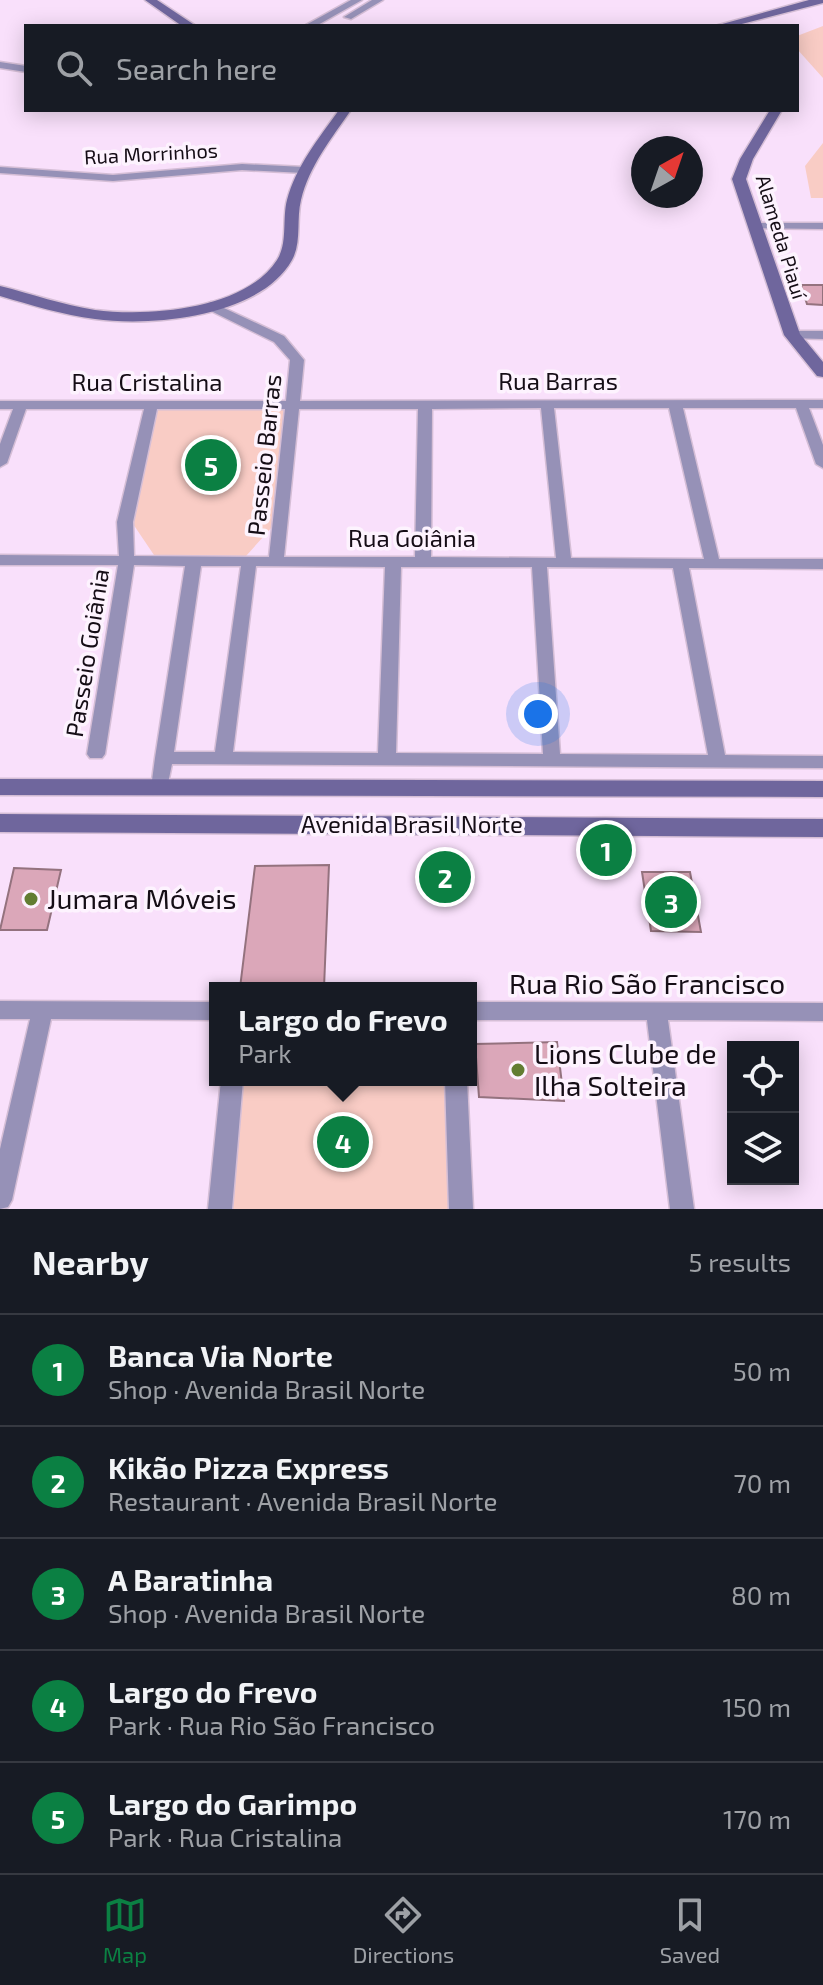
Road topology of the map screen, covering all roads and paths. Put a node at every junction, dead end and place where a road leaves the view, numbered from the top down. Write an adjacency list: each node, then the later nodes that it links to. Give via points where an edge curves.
1 (139, 0): 6 (street)
2 (150, 0): 7 (street)
3 (358, 0): 8 (street)
4 (379, 0): 9 (street)
5 (822, 0): 10 (street)
6 (171, 24)
7 (187, 24)
8 (313, 24)
9 (336, 24)
10 (729, 24)
11 (0, 65): 12 (street)
12 (24, 69)
13 (344, 112): 16 (street)
14 (775, 112): 17 (street, Alameda Piauí, via 744,158 739,179)
15 (0, 170): 16 (street, Rua Morrinhos, via 113,178 242,167)
16 (304, 170): 20 (street, via 293,201 284,262 258,287)
17 (757, 226): 18 (street); 21 (street, Alameda Piauí)
18 (823, 226)
19 (0, 291): 20 (street, via 113,316)
20 (211, 306): 24 (street, Passeio Barras, via 279,339 297,360)
21 (792, 335): 22 (street); 23 (street, Alameda Piauí)
22 (823, 335)
23 (823, 372)
24 (293, 404): 25 (street, Rua Barras); 32 (street, Rua Cristalina); 39 (street, Passeio Barras)
25 (425, 404): 26 (street, Rua Barras); 41 (street)
26 (547, 404): 27 (street, Rua Barras); 43 (street)
27 (675, 404): 28 (street, Rua Barras); 45 (street)
28 (801, 404): 29 (street, Rua Barras); 34 (street)
29 (823, 404)
30 (0, 405): 31 (street, Rua Cristalina)
31 (21, 405): 32 (street, Rua Cristalina); 33 (street)
32 (151, 406): 36 (street, Passeio Goiânia, via 125,522)
33 (0, 463)
34 (823, 464)
35 (0, 560): 36 (street, Rua Goiânia)
36 (127, 560): 37 (street, Rua Goiânia); 47 (street, Passeio Goiânia)
37 (194, 560): 38 (street, Rua Goiânia); 48 (street)
38 (249, 562): 39 (street, Rua Goiânia); 49 (street)
39 (276, 563): 40 (street, Rua Goiânia)
40 (393, 563): 41 (street, Rua Goiânia); 50 (street)
41 (423, 563): 42 (street, Rua Goiânia)
42 (539, 563): 43 (street, Rua Goiânia); 51 (street)
43 (564, 563): 44 (street, Rua Goiânia)
44 (680, 564): 45 (street, Rua Goiânia); 53 (street)
45 (713, 564): 46 (street, Rua Goiânia)
46 (823, 564)
47 (96, 754)
48 (164, 758): 49 (street); 55 (street)
49 (223, 759): 50 (street)
50 (387, 760): 51 (street)
51 (552, 762): 53 (street)
52 (823, 762): 53 (street)
53 (718, 763)
54 (0, 787): 55 (street, Avenida Brasil Norte)
55 (160, 788): 56 (street, Avenida Brasil Norte)
56 (823, 789)
57 (0, 823): 58 (street, Avenida Brasil Norte)
58 (823, 828)
59 (0, 1010): 60 (street)
60 (42, 1010): 61 (street); 67 (street)
61 (209, 1011)
62 (477, 1011): 63 (street, Rua Rio São Francisco)
63 (656, 1012): 64 (street, Rua Rio São Francisco); 70 (street)
64 (823, 1012)
65 (231, 1086): 68 (street)
66 (456, 1086): 69 (street)
67 (0, 1200)
68 (220, 1209)
69 (461, 1209)
70 (682, 1209)

